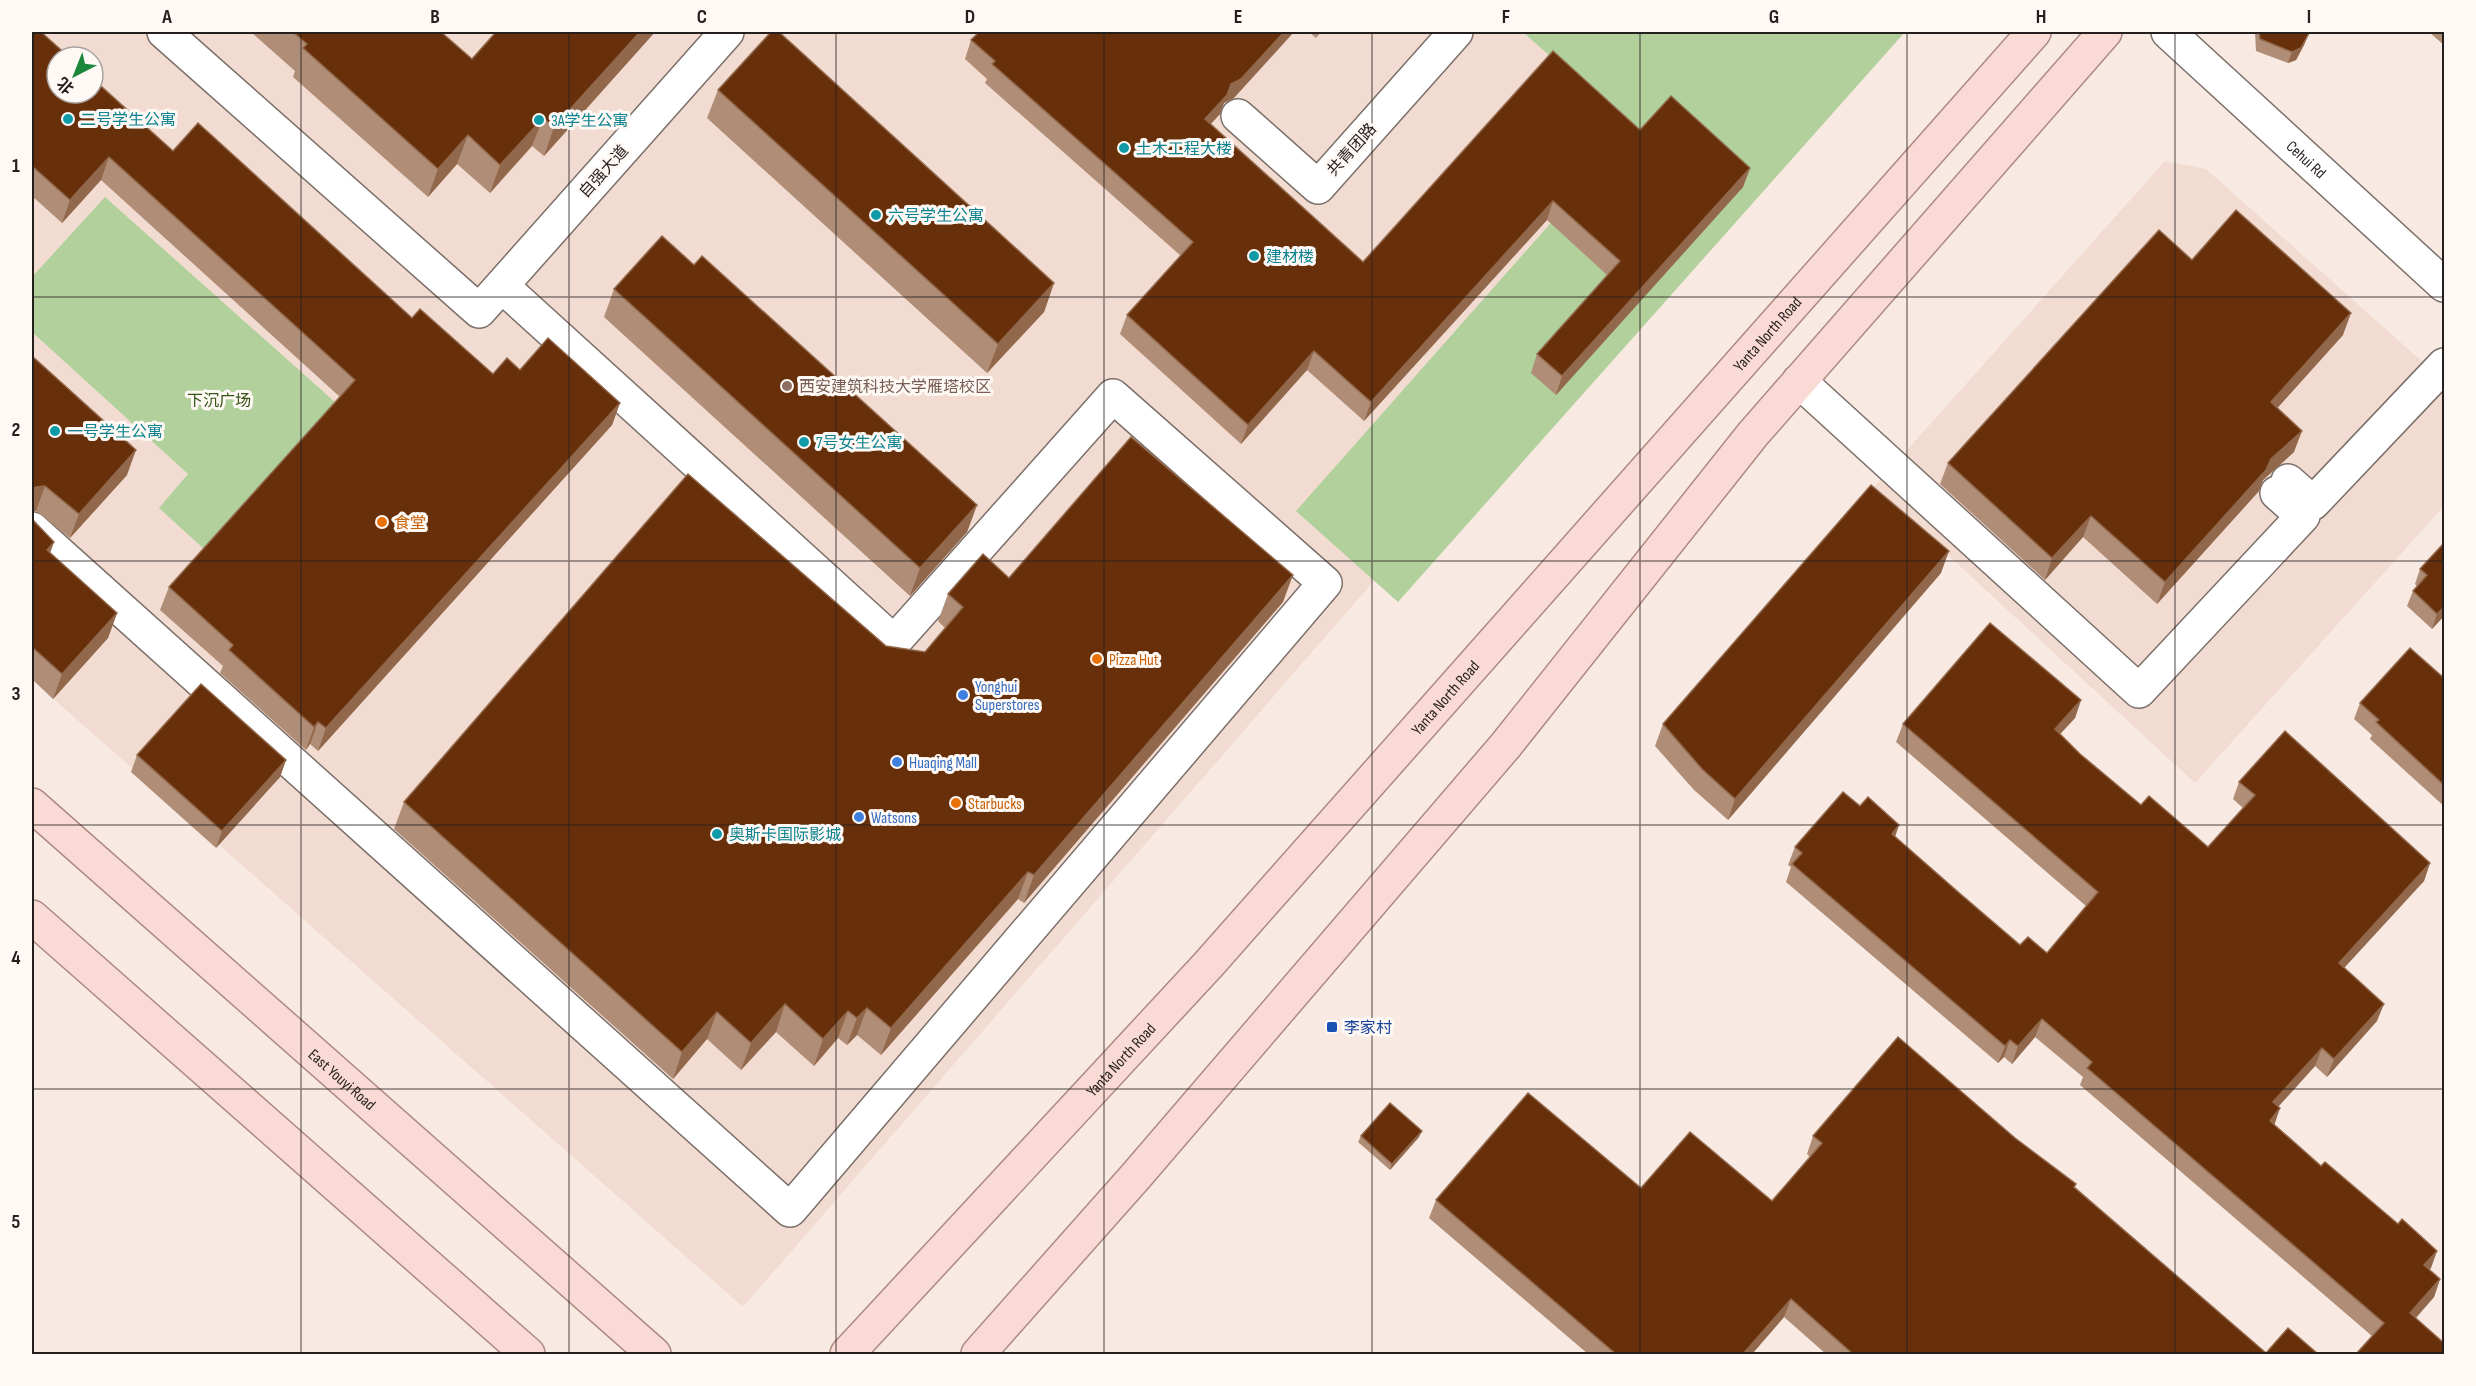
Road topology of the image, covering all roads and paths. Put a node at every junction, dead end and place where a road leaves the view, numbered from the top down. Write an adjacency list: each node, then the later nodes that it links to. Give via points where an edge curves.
1 (164, 32): 9 (street, 自强大道, via 479,311)
2 (728, 32): 9 (street, 自强大道)
3 (1456, 32): 7 (street, 共青团路, via 1318,187)
4 (2034, 32): 17 (main road, Yanta North Road, via 1208,965)
5 (2104, 32): 11 (main road)
6 (2168, 32): 8 (street, Cehui Rd)
7 (1238, 116)
8 (2445, 285)
9 (502, 286): 12 (street, via 894,642 1113,396 1325,583 790,1210)
10 (2445, 365): 11 (street, via 2313,503 2283,487 2303,516 2139,691)
11 (1799, 381): 18 (main road, via 1506,745)
12 (32, 529)
13 (32, 805): 16 (main road, East Youyi Road)
14 (32, 917): 15 (main road)
15 (528, 1354)
16 (654, 1354)
17 (847, 1354)
18 (978, 1354)

